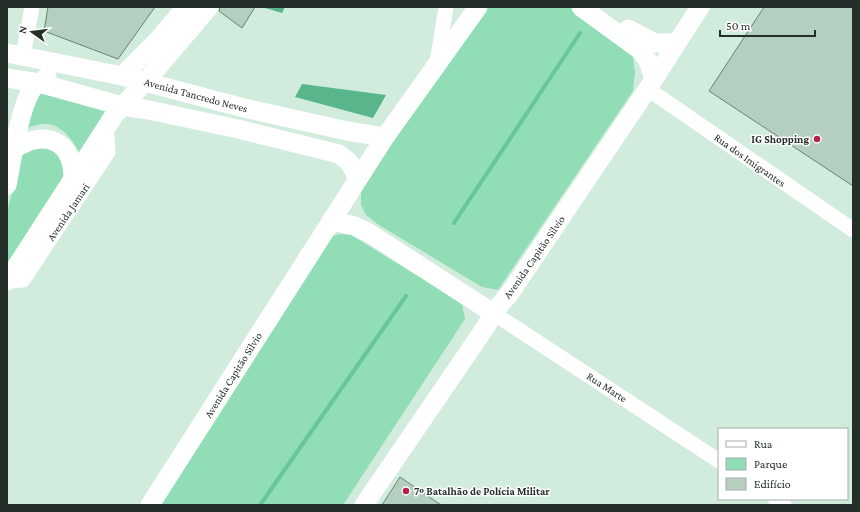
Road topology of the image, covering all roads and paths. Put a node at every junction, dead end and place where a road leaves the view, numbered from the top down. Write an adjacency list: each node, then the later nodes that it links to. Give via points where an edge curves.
1 (32, 7): 10 (street)
2 (186, 7): 13 (main road)
3 (210, 7): 15 (main road, Avenida Jamari)
4 (446, 7): 11 (street)
5 (478, 7): 11 (main road, Avenida Capitão Silvio)
6 (581, 7): 17 (main road, via 640,50 648,61)
7 (595, 7): 9 (main road, via 645,39 655,43)
8 (700, 7): 9 (main road, Avenida Capitão Silvio)
9 (677, 43): 17 (main road, Avenida Capitão Silvio)
10 (15, 55): 12 (main road, Avenida Tancredo Neves)
11 (437, 64): 22 (main road, Avenida Capitão Silvio)
12 (62, 65): 13 (main road, Avenida Tancredo Neves); 16 (main road)
13 (122, 76): 15 (main road, Avenida Tancredo Neves)
14 (7, 78): 16 (main road, Avenida Tancredo Neves)
15 (145, 82): 18 (main road, Avenida Jamari); 19 (main road, Avenida Tancredo Neves)
16 (39, 83): 18 (main road, Avenida Tancredo Neves); 23 (main road, via 29,95)
17 (651, 84): 28 (street, Rua dos Imigrantes, via 658,96); 30 (main road, Avenida Capitão Silvio)
18 (122, 106): 20 (main road, Avenida Jamari); 21 (main road, Avenida Tancredo Neves)
19 (244, 108): 21 (main road); 22 (main road, Avenida Tancredo Neves)
20 (106, 126): 25 (main road, Avenida Jamari); 29 (street, Avenida Jamari, via 108,152 23,280)
21 (238, 129): 24 (main road, Avenida Tancredo Neves, via 339,154 349,162)
22 (385, 137): 24 (main road, Avenida Capitão Silvio)
23 (14, 149): 25 (main road, via 25,142 37,139 49,139 57,143 65,148 73,165); 26 (main road)
24 (358, 178): 27 (main road, Avenida Capitão Silvio)
25 (73, 179): 29 (main road, Avenida Jamari)
26 (7, 185)
27 (331, 221): 30 (main road, via 343,222 369,233); 32 (main road, Avenida Capitão Silvio)
28 (853, 230)
29 (7, 281)
30 (494, 313): 31 (street, Rua Marte); 33 (main road, Avenida Capitão Silvio)
31 (718, 460)
32 (150, 505)
33 (364, 505)

